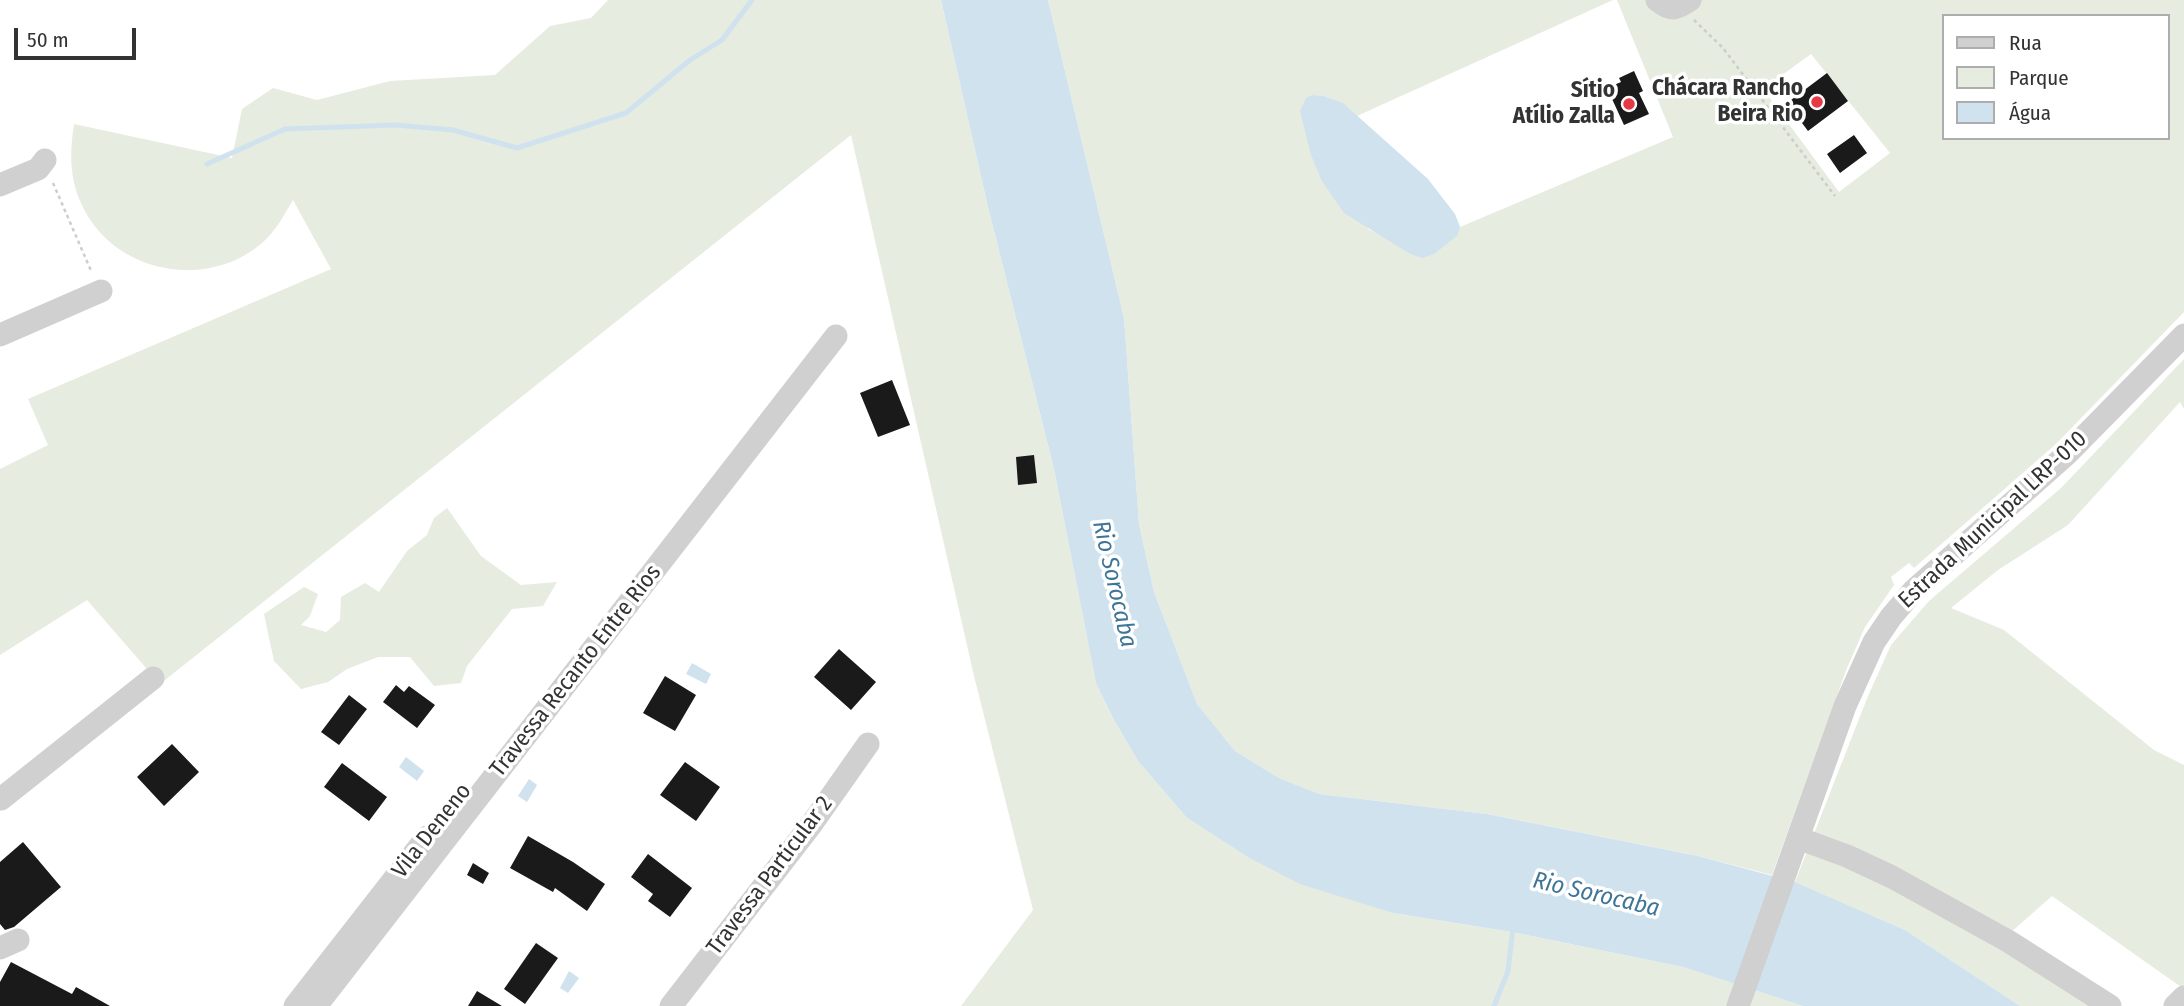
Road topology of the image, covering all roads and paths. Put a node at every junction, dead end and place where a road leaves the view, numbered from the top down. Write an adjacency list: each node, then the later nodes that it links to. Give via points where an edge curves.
1 (1674, 3): 4 (path, via 1723,48)
2 (42, 164): 3 (street); 5 (path)
3 (0, 186)
4 (1835, 196)
5 (101, 291): 6 (street)
6 (0, 335)
7 (2184, 335): 13 (street, Estrada Municipal LRP-010, via 2067,454 1914,590 1891,617 1874,642 1845,706)
8 (836, 336): 16 (street, Travessa Recanto Entre Rios)
9 (569, 656): 15 (street, Vila Deneno)
10 (153, 678): 12 (street)
11 (868, 744): 17 (street, Travessa Particular 2)
12 (3, 801)
13 (1794, 847): 18 (street, Estrada Municipal LRP-010); 19 (street, via 1847,856 1892,877 2008,941)
14 (2184, 997): 20 (street)
15 (295, 1006)
16 (316, 1006)
17 (671, 1006)
18 (1738, 1006)
19 (2110, 1006)
20 (2175, 1006)

